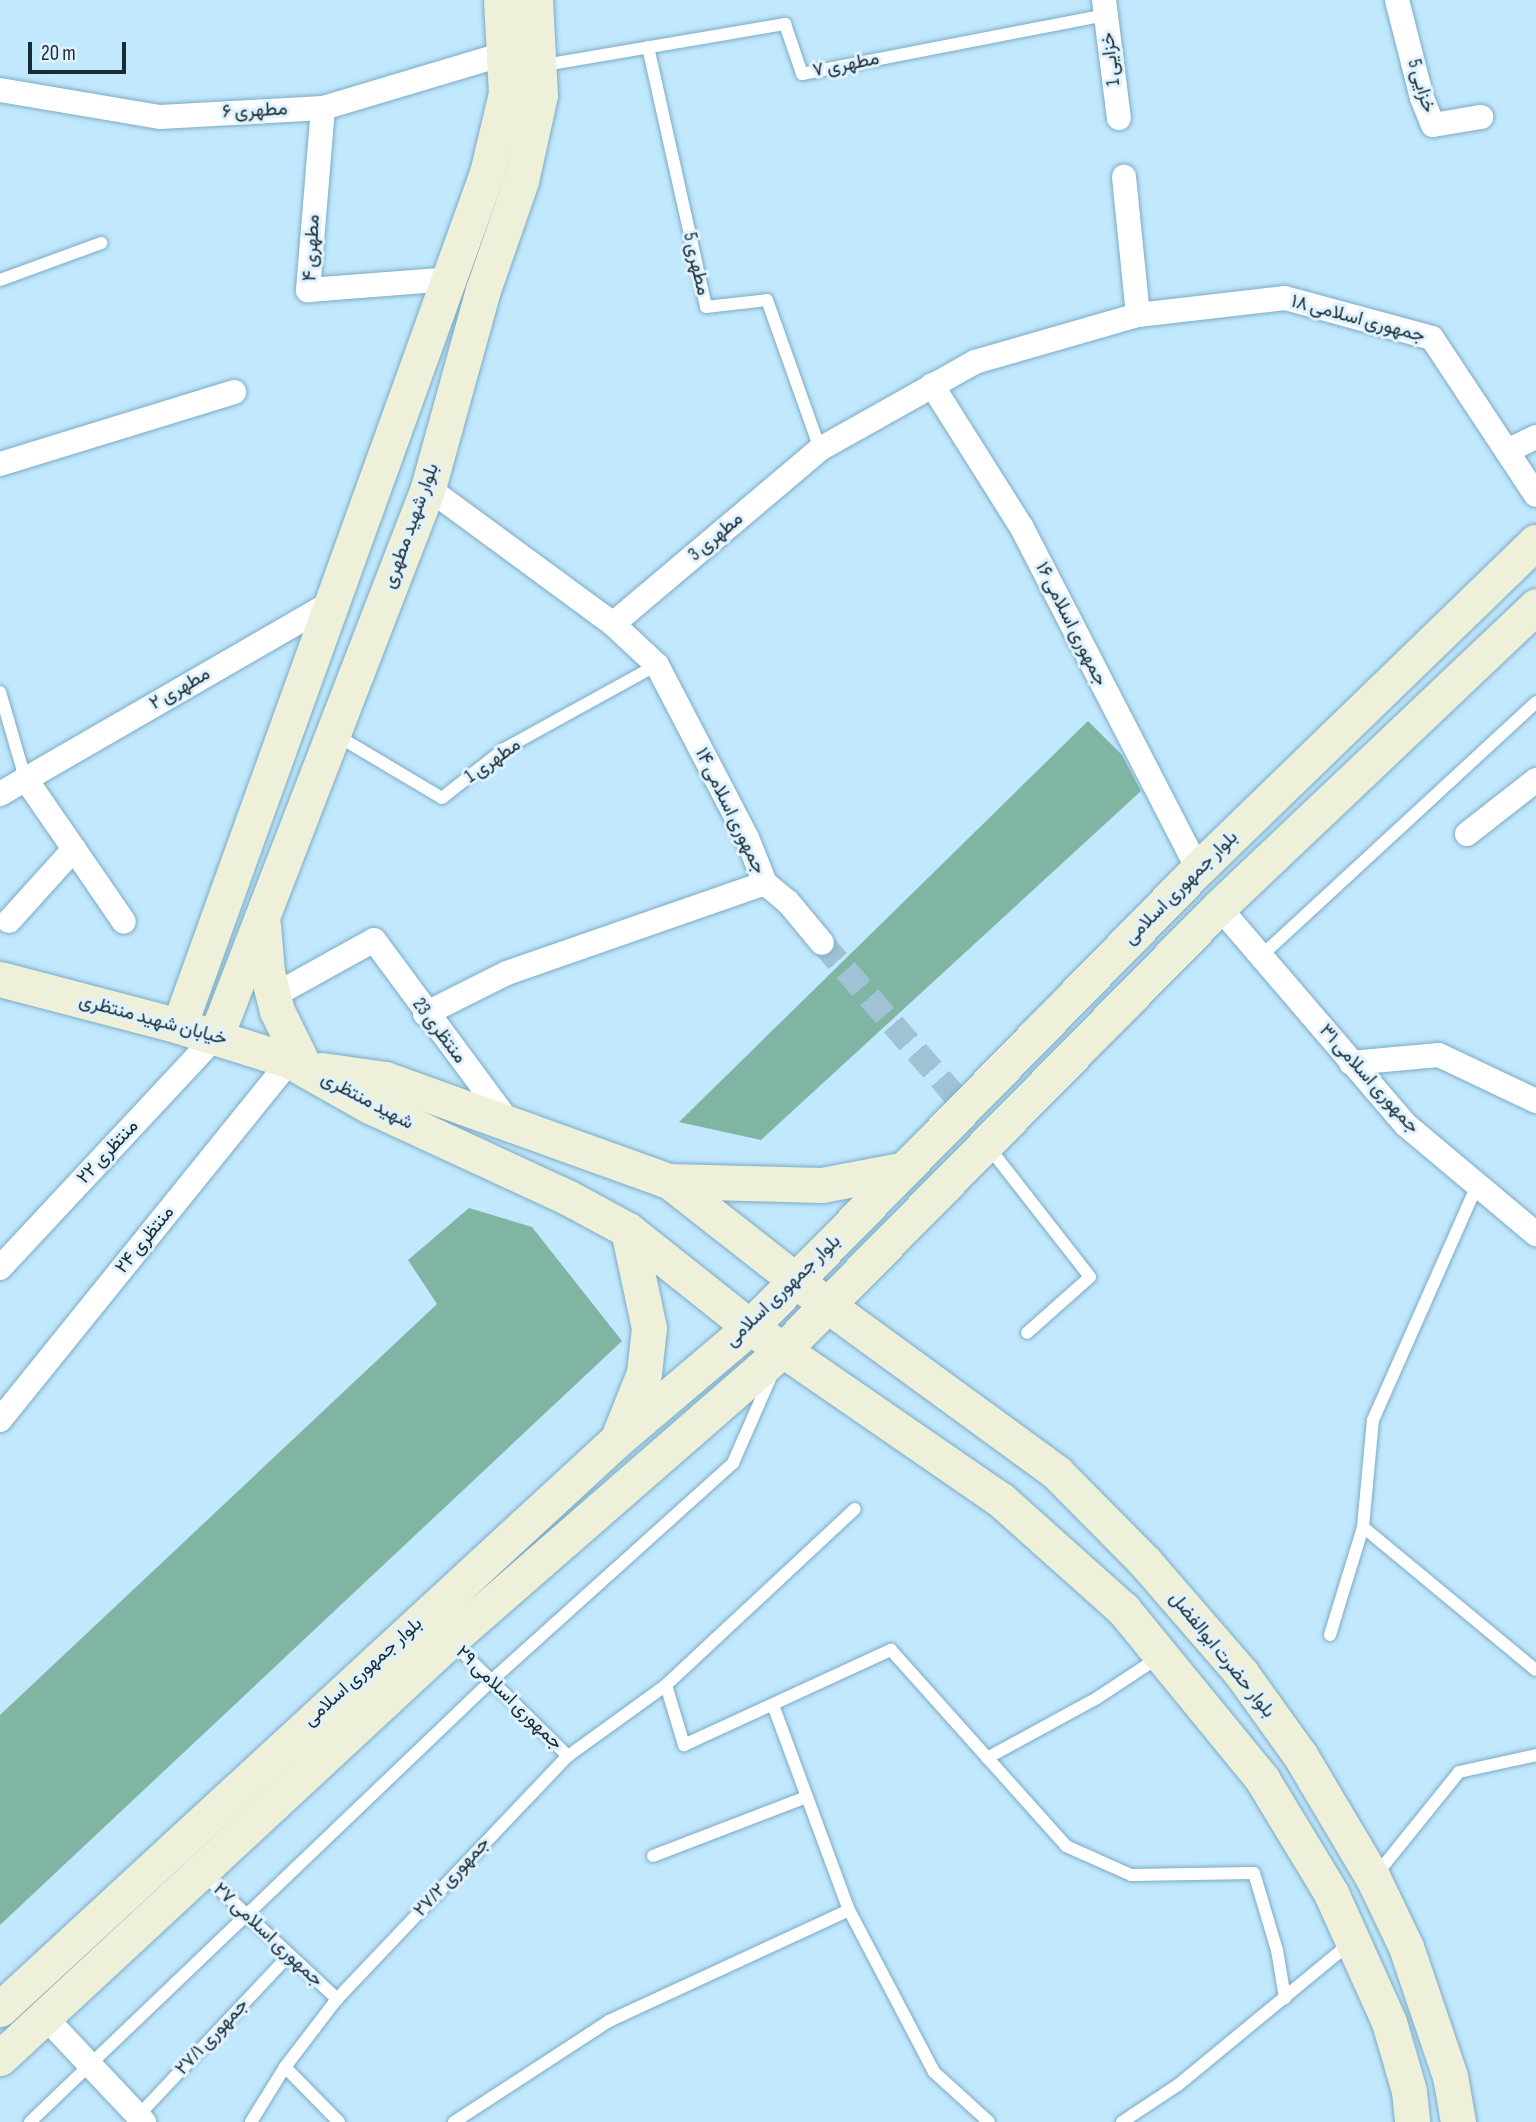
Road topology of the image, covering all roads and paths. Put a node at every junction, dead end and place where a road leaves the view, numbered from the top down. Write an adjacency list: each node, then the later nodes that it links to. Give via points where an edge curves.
1 (501, 0): 6 (main road)
2 (536, 0): 7 (main road, بلوار شهید مطهری)
3 (1397, 0): 10 (street, خزایی 5, via 1433,125)
4 (1105, 7): 5 (lane, مطهری ۷, via 802,74 785,23); 11 (street, خزایی 1)
5 (648, 47): 7 (lane, مطهری ۷); 20 (lane, مطهری 5, via 706,307 767,300)
6 (504, 54): 9 (street, مطهری ۶); 14 (main road, via 506,93 491,160)
7 (539, 66): 23 (main road, بلوار شهید مطهری, via 540,94 521,181 483,290)
8 (0, 90): 9 (street, مطهری ۶, via 160,117)
9 (323, 108): 14 (street, مطهری ۴, via 308,290)
10 (1482, 117)
11 (1119, 118)
12 (1124, 177): 16 (street)
13 (102, 243): 15 (lane)
14 (451, 279): 26 (main road)
15 (0, 280)
16 (1138, 315): 17 (street, جمهوری اسلامی ۱۸, via 975,362); 21 (street, جمهوری اسلامی ۱۸, via 1285,298 1432,338)
17 (932, 385): 20 (street, جمهوری اسلامی ۱۸); 38 (street, جمهوری اسلامی ۱۶, via 1022,528)
18 (234, 392): 22 (street)
19 (1536, 438): 21 (street)
20 (820, 449): 28 (street, مطهری 3)
21 (1507, 451): 24 (street, جمهوری اسلامی ۱۸)
22 (0, 464)
23 (428, 488): 28 (street); 32 (main road, بلوار شهید مطهری)
24 (1536, 495)
25 (1536, 542): 38 (main road, بلوار جمهوری اسلامی)
26 (334, 601): 33 (street, مطهری ۲); 49 (main road)
27 (1536, 606): 40 (main road, بلوار جمهوری اسلامی)
28 (613, 624): 29 (street)
29 (657, 666): 32 (lane, مطهری 1, via 504,749 442,798); 39 (street, جمهوری اسلامی ۱۴, via 747,838)
30 (0, 692): 33 (lane)
31 (1536, 702): 45 (lane)
32 (332, 733): 41 (main road, بلوار شهید مطهری)
33 (25, 778): 35 (street, مطهری ۲); 37 (street)
34 (1536, 780): 36 (street)
35 (0, 794)
36 (1467, 834)
37 (74, 849): 42 (street); 43 (street)
38 (1198, 869): 56 (main road, بلوار جمهوری اسلامی)
39 (765, 883): 44 (street, جمهوری اسلامی ۱۴, via 788,902); 48 (street, via 507,972)
40 (1219, 907): 45 (street, جمهوری اسلامی ۳۱); 55 (main road, بلوار جمهوری اسلامی)
41 (262, 914): 47 (main road); 50 (main road, بلوار شهید مطهری)
42 (9, 921)
43 (124, 922)
44 (822, 943)
45 (1261, 957): 51 (street, جمهوری اسلامی ۳۱)
46 (0, 979): 49 (main road, خیابان شهید منتظری)
47 (273, 996): 48 (street, منتظری 23, via 374,940); 52 (main road)
48 (425, 1014): 54 (street, منتظری 23)
49 (179, 1026): 50 (main road, خیابان شهید منتظری)
50 (216, 1036): 52 (main road, خیابان شهید منتظری); 61 (street, منتظری ۲۲)
51 (1351, 1063): 53 (street, via 1439,1055); 58 (street, جمهوری اسلامی ۳۱, via 1406,1125)
52 (297, 1065): 54 (main road, شهید منتظری, via 384,1079); 60 (main road, شهید منتظری, via 370,1106); 67 (street, منتظری ۲۴)
53 (1536, 1101)
54 (507, 1120): 57 (main road, شهید منتظری)
55 (987, 1145): 63 (main road, بلوار جمهوری اسلامی); 65 (lane, via 1090,1277)
56 (900, 1170): 57 (main road, via 822,1185); 62 (main road, بلوار جمهوری اسلامی)
57 (669, 1181): 62 (main road, شهید منتظری)
58 (1478, 1183): 59 (street, جمهوری اسلامی ۳۱); 70 (lane, via 1373,1420)
59 (1534, 1225)
60 (628, 1230): 64 (main road, شهید منتظری); 68 (main road, via 649,1328 644,1373)
61 (0, 1268)
62 (797, 1282): 63 (main road, شهید منتظری); 64 (main road, بلوار جمهوری اسلامی)
63 (827, 1305): 66 (main road, بلوار جمهوری اسلامی); 84 (main road, بلوار حضرت ابوالفضل, via 1057,1473 1145,1562 1241,1673 1286,1736)
64 (750, 1326): 66 (main road, شهید منتظری); 68 (main road, بلوار جمهوری اسلامی)
65 (1027, 1333)
66 (783, 1350): 72 (main road, بلوار جمهوری اسلامی); 73 (main road, via 1001,1500 1123,1609); 75 (lane, via 733,1462)
67 (0, 1420)
68 (618, 1438): 91 (main road, بلوار جمهوری اسلامی)
69 (855, 1509): 76 (lane, جمهوری ۲۷/۲)
70 (1363, 1527): 71 (lane); 74 (lane)
71 (1330, 1635)
72 (450, 1640): 75 (lane, جمهوری اسلامی ۲۹); 83 (main road, بلوار جمهوری اسلامی)
73 (1162, 1655): 80 (lane, via 1097,1698); 87 (main road, via 1262,1779 1331,1894)
74 (1536, 1670)
75 (491, 1681): 79 (lane, جمهوری اسلامی ۲۹); 86 (lane)
76 (666, 1685): 77 (lane, via 684,1745); 79 (lane, جمهوری ۲۷/۲)
77 (773, 1705): 80 (lane, via 891,1650); 81 (lane)
78 (1536, 1755): 84 (lane, via 1459,1772)
79 (568, 1756): 90 (lane, جمهوری ۲۷/۲)
80 (987, 1758): 89 (lane, via 1066,1846 1130,1875 1254,1873 1277,1950)
81 (807, 1797): 82 (lane); 85 (lane)
82 (653, 1856)
83 (199, 1870): 86 (lane, جمهوری اسلامی ۲۷); 92 (main road, بلوار جمهوری اسلامی)
84 (1373, 1878): 104 (main road, بلوار حضرت ابوالفضل, via 1406,1947 1450,2076)
85 (849, 1910): 100 (lane, via 609,2021); 101 (lane, via 934,2072)
86 (248, 1917): 88 (lane, جمهوری اسلامی ۲۷); 94 (lane)
87 (1353, 1941): 89 (lane); 103 (main road, via 1389,2022 1409,2091)
88 (287, 1957): 90 (lane, جمهوری اسلامی ۲۷); 96 (lane, جمهوری ۲۷/۱)
89 (1285, 1998): 102 (lane, via 1178,2085)
90 (337, 1999): 95 (lane, جمهوری ۲۷/۲)
91 (0, 2009)
92 (44, 2016): 93 (main road, بلوار جمهوری اسلامی); 94 (street)
93 (0, 2058)
94 (90, 2066): 96 (street); 97 (lane)
95 (285, 2067): 98 (lane, جمهوری ۲۷/۲); 99 (lane)
96 (138, 2120)
97 (30, 2122)
98 (251, 2122)
99 (339, 2122)
100 (454, 2122)
101 (989, 2122)
102 (1122, 2122)
103 (1412, 2122)
104 (1458, 2122)

